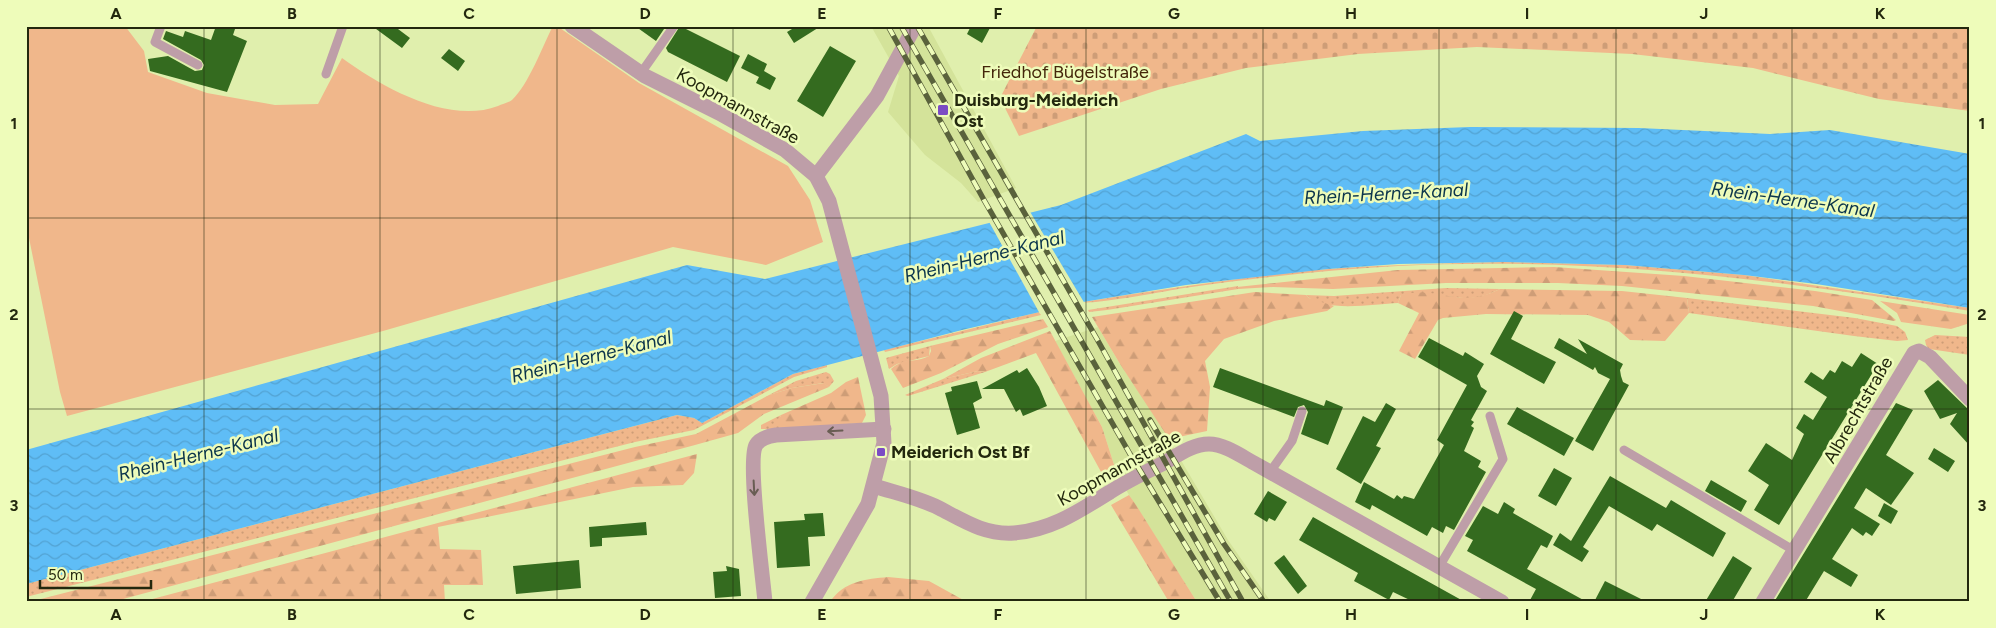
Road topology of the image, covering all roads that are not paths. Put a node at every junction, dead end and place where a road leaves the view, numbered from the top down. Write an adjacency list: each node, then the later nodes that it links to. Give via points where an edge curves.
1 (162, 26): 6 (lane, via 155,42)
2 (343, 26): 8 (lane)
3 (572, 26): 7 (street, Koopmannstraße)
4 (674, 26): 7 (lane)
5 (915, 26): 9 (street, via 877,96)
6 (198, 65)
7 (641, 73): 9 (street, Koopmannstraße, via 785,150)
8 (326, 74)
9 (816, 176): 13 (street, Koopmannstraße, via 829,201 840,241 881,396)
10 (1970, 399): 17 (street, Albrechtstraße, via 1930,357 1919,351 1914,353)
11 (1302, 411): 15 (lane, via 1292,441)
12 (1490, 416): 18 (lane, via 1502,459)
13 (884, 429): 16 (street, Koopmannstraße); 20 (street, one-way to 20, via 776,435 768,436 756,445 753,460)
14 (1624, 450): 17 (lane)
15 (1270, 472): 16 (street, Koopmannstraße, via 1223,447 1210,444 1192,447 1060,522 1012,533 987,531 939,508); 18 (street, Koopmannstraße)
16 (874, 486): 21 (street, Koopmannstraße, via 868,504)
17 (1795, 551): 22 (street, Albrechtstraße)
18 (1439, 567): 19 (street, Koopmannstraße)
19 (1499, 601)
20 (765, 602)
21 (812, 602)
22 (1763, 602)

